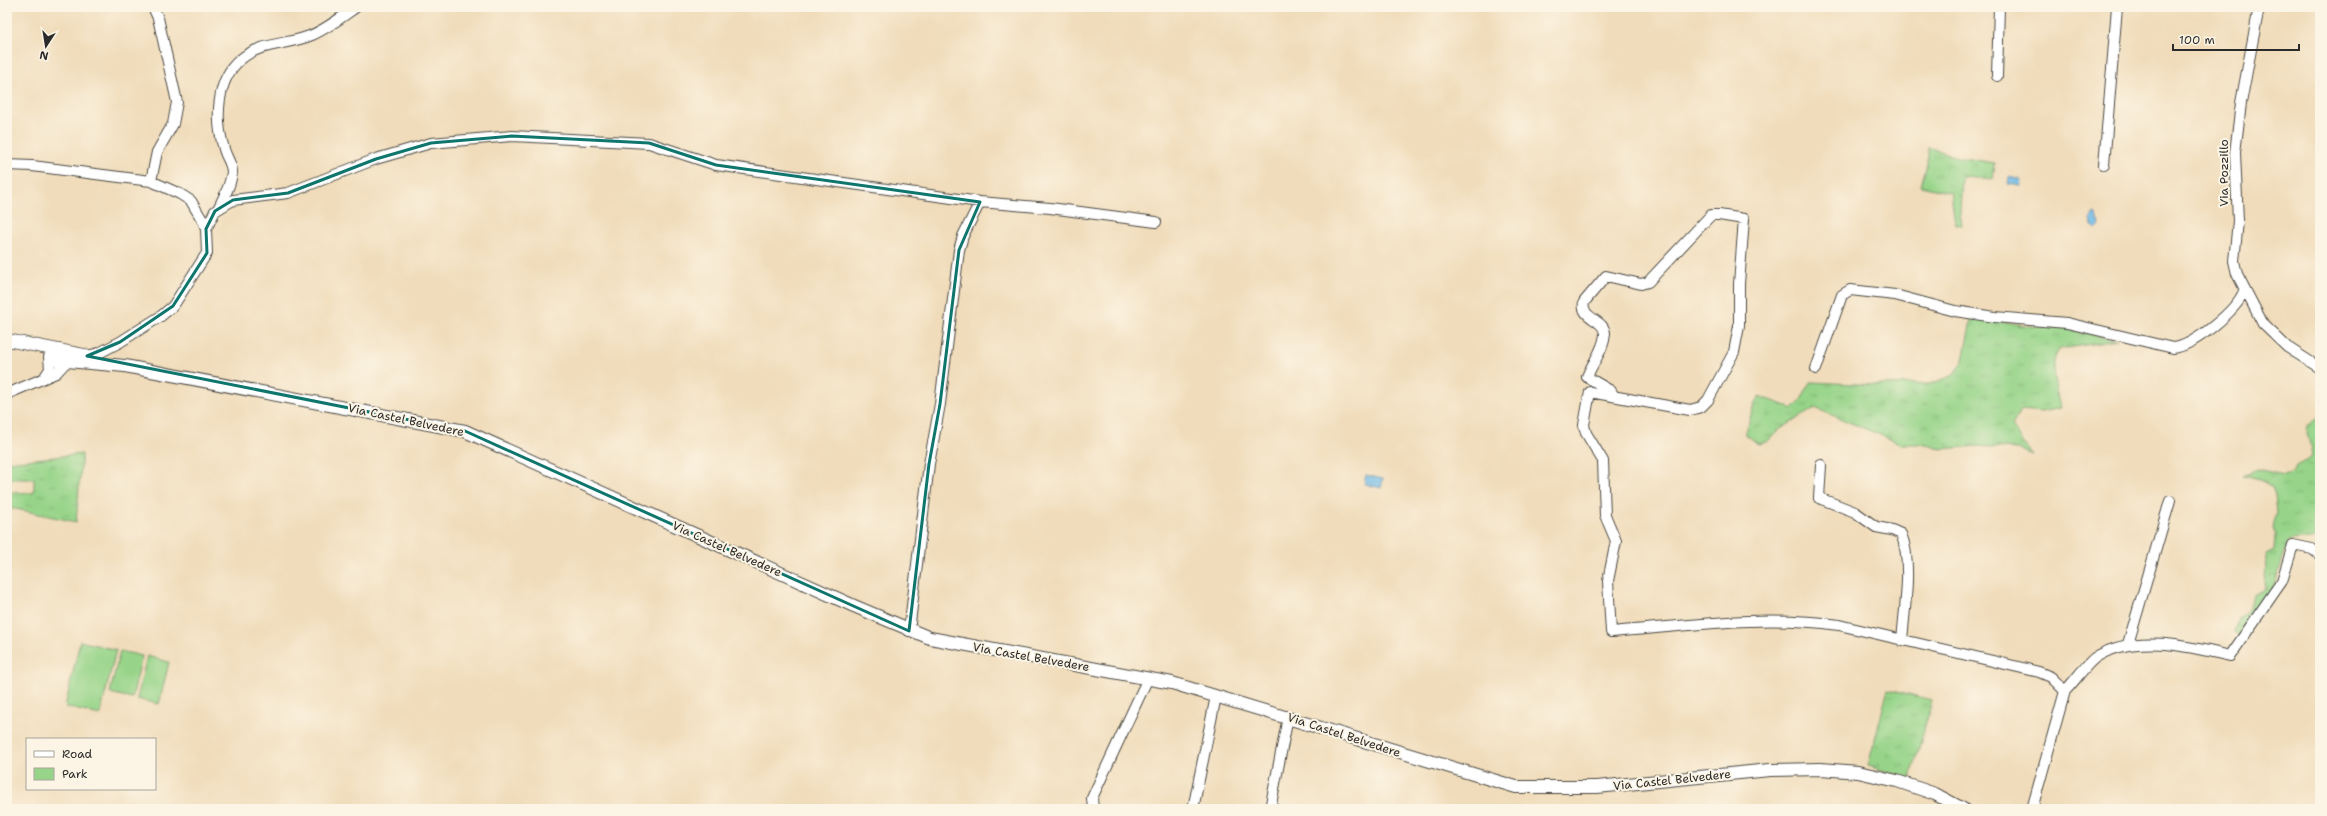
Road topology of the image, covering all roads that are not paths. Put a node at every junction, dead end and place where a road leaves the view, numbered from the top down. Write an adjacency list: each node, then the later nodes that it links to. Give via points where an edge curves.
1 (153, 7): 9 (street, via 158,18 177,102 173,124 157,152)
2 (356, 7): 11 (street, via 312,35 252,51 227,73 219,121 232,172 226,194)
3 (1999, 7): 6 (street)
4 (2117, 7): 8 (street)
5 (2259, 7): 14 (street, Via Pozzillo, via 2241,103 2235,153 2238,221 2234,261)
6 (1997, 76)
7 (7, 165): 9 (street, via 71,170)
8 (2104, 165)
9 (152, 181): 13 (street, via 191,201)
10 (980, 202): 11 (street, via 716,165 649,143 512,136 430,143 376,158 288,193 233,200); 12 (street); 28 (street, via 959,250)
11 (218, 209): 13 (street)
12 (1156, 222)
13 (206, 229): 18 (street, via 207,253 173,306 162,316 114,346)
14 (2244, 291): 20 (street, Via Pozzillo, via 2267,328 2287,347); 21 (street, via 2234,306 2209,329 2186,344 2174,348 2067,323 1995,318 1888,294 1850,290 1842,295)
15 (7, 340): 17 (street)
16 (7, 346): 17 (street)
17 (59, 356): 18 (street); 19 (street); 22 (street); 22 (street, via 56,373)
18 (87, 356): 19 (street)
19 (125, 366): 28 (street, Via Castel Belvedere, via 465,431)
20 (2320, 368)
21 (1816, 369)
22 (44, 378): 23 (street)
23 (7, 394)
24 (1614, 396): 24 (street, via 1690,410 1696,410 1708,400 1731,360 1737,341 1744,219 1711,215 1648,282 1640,284 1606,276 1584,302 1582,307 1585,312 1600,324 1605,335 1587,377 1611,391); 29 (street, via 1590,392 1584,425 1603,461 1605,515 1616,541 1608,581 1611,632 1754,620 1795,620 1839,625)
25 (1822, 465): 29 (street, via 1819,498 1855,512 1869,524 1901,534 1905,544 1906,566)
26 (2170, 501): 30 (street)
27 (2320, 555): 30 (street, via 2312,549 2293,545 2282,581 2230,656 2206,650 2144,643)
28 (909, 631): 31 (street, Via Castel Belvedere, via 956,644 1024,654)
29 (1902, 641): 32 (street, via 2039,672 2051,677)
30 (2128, 644): 32 (street, via 2095,657)
31 (1148, 678): 33 (street, Via Castel Belvedere); 35 (street, via 1092,798)
32 (2065, 691): 39 (street)
33 (1216, 696): 34 (street, Via Castel Belvedere); 36 (street)
34 (1288, 717): 37 (street); 38 (street, Via Castel Belvedere, via 1516,787 1603,787 1770,770 1821,768 1892,779 1930,792)
35 (1093, 809)
36 (1193, 809)
37 (1270, 809)
38 (1963, 809)
39 (2032, 809)

